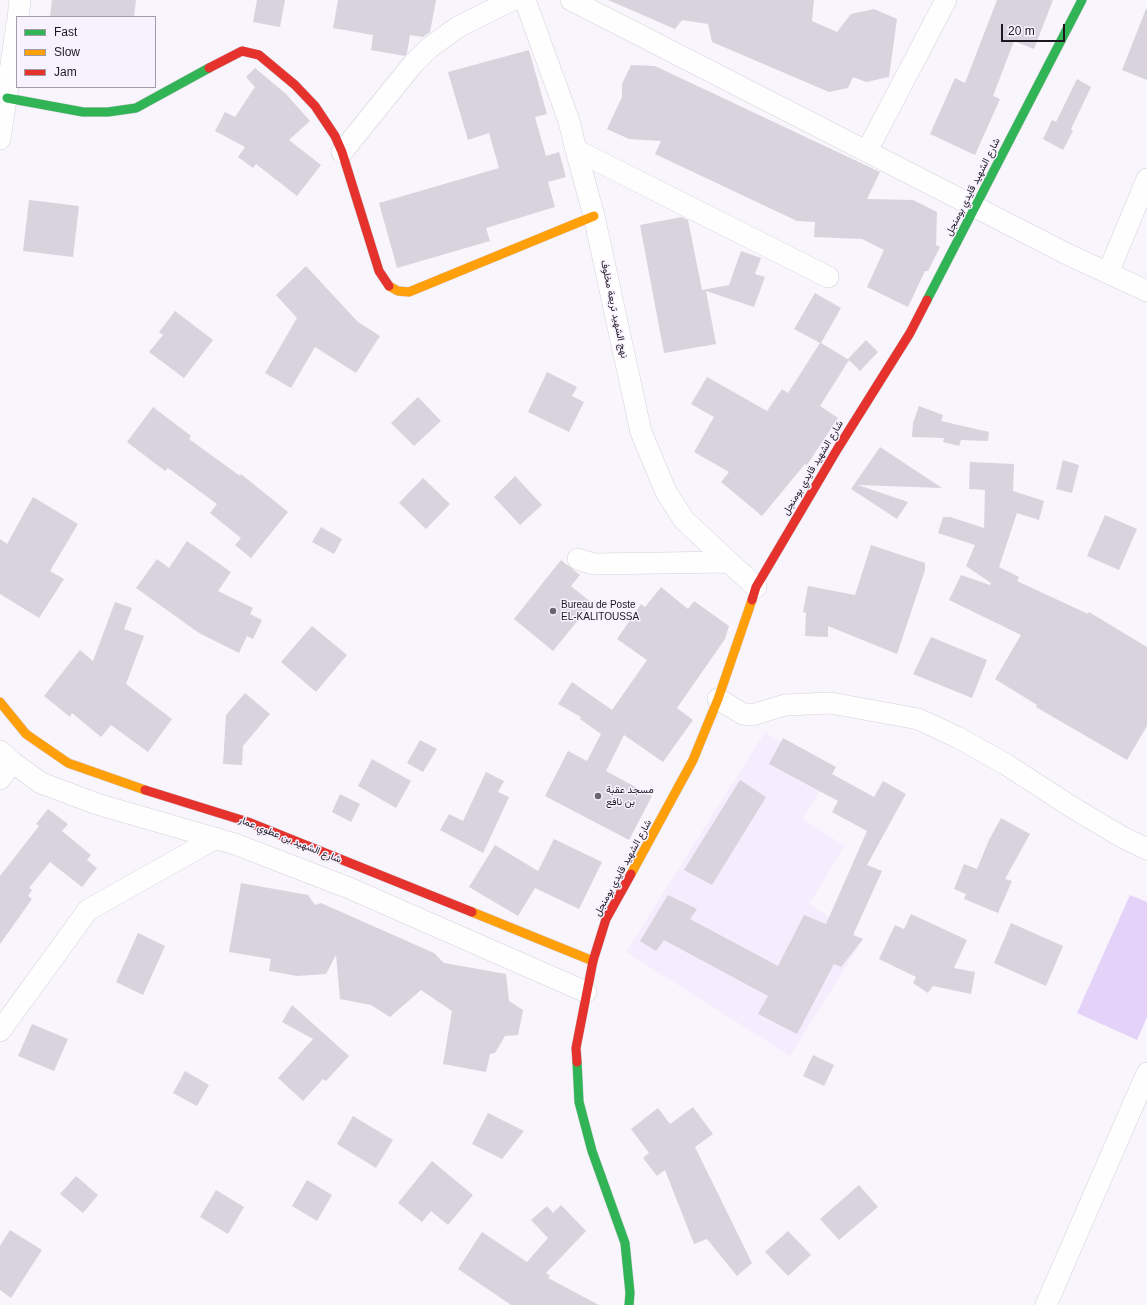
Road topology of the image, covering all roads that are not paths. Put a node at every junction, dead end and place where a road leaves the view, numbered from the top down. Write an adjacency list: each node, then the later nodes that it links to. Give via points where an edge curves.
1 (20, 0): 7 (street)
2 (512, 0): 13 (street, via 458,27 429,48 413,64)
3 (525, 0): 11 (street, نهج الشهيد تريعة مخلوف, via 569,122)
4 (571, 0): 12 (street)
5 (946, 0): 12 (street)
6 (1082, 0): 15 (street, شارع الشهيد قايدي بومنجل)
7 (18, 16)
8 (16, 31): 9 (street)
9 (7, 98): 10 (street); 13 (street, via 83,112 136,108 232,55 242,51 251,52 259,55 295,85 315,106 335,136)
10 (0, 139)
11 (576, 150): 16 (street, نهج الشهيد تريعة مخلوف); 18 (street)
12 (867, 151): 15 (street)
13 (342, 152): 16 (street, via 379,271 385,282 399,292 409,292)
14 (1147, 179): 17 (street)
15 (976, 207): 17 (street); 22 (street, شارع الشهيد قايدي بومنجل, via 910,333)
16 (594, 216): 21 (street, نهج الشهيد تريعة مخلوف, via 641,432 666,492 684,520)
17 (1108, 273): 19 (street)
18 (828, 277)
19 (1147, 291)
20 (578, 559): 21 (street, via 594,564)
21 (728, 562): 22 (street, نهج الشهيد تريعة مخلوف)
22 (756, 587): 23 (street, شارع الشهيد قايدي بومنجل)
23 (718, 699): 27 (street, via 742,714 752,715 785,705 831,703 918,719 1007,765 1122,837); 28 (street, شارع الشهيد قايدي بومنجل, via 694,760 606,919)
24 (0, 702): 28 (street, شارع الشهيد بن عطوي عمار, via 26,734 68,763 152,793 248,822)
25 (4, 764): 26 (street, via 41,783 97,804)
26 (216, 838): 29 (street, via 349,888); 30 (street, via 88,910)
27 (1147, 848)
28 (593, 961): 29 (street, شارع الشهيد قايدي بومنجل)
29 (586, 992): 32 (street, شارع الشهيد قايدي بومنجل, via 576,1048 579,1102 592,1151 625,1243)
30 (0, 1031)
31 (1147, 1073): 33 (street)
32 (629, 1305)
33 (1046, 1305)

